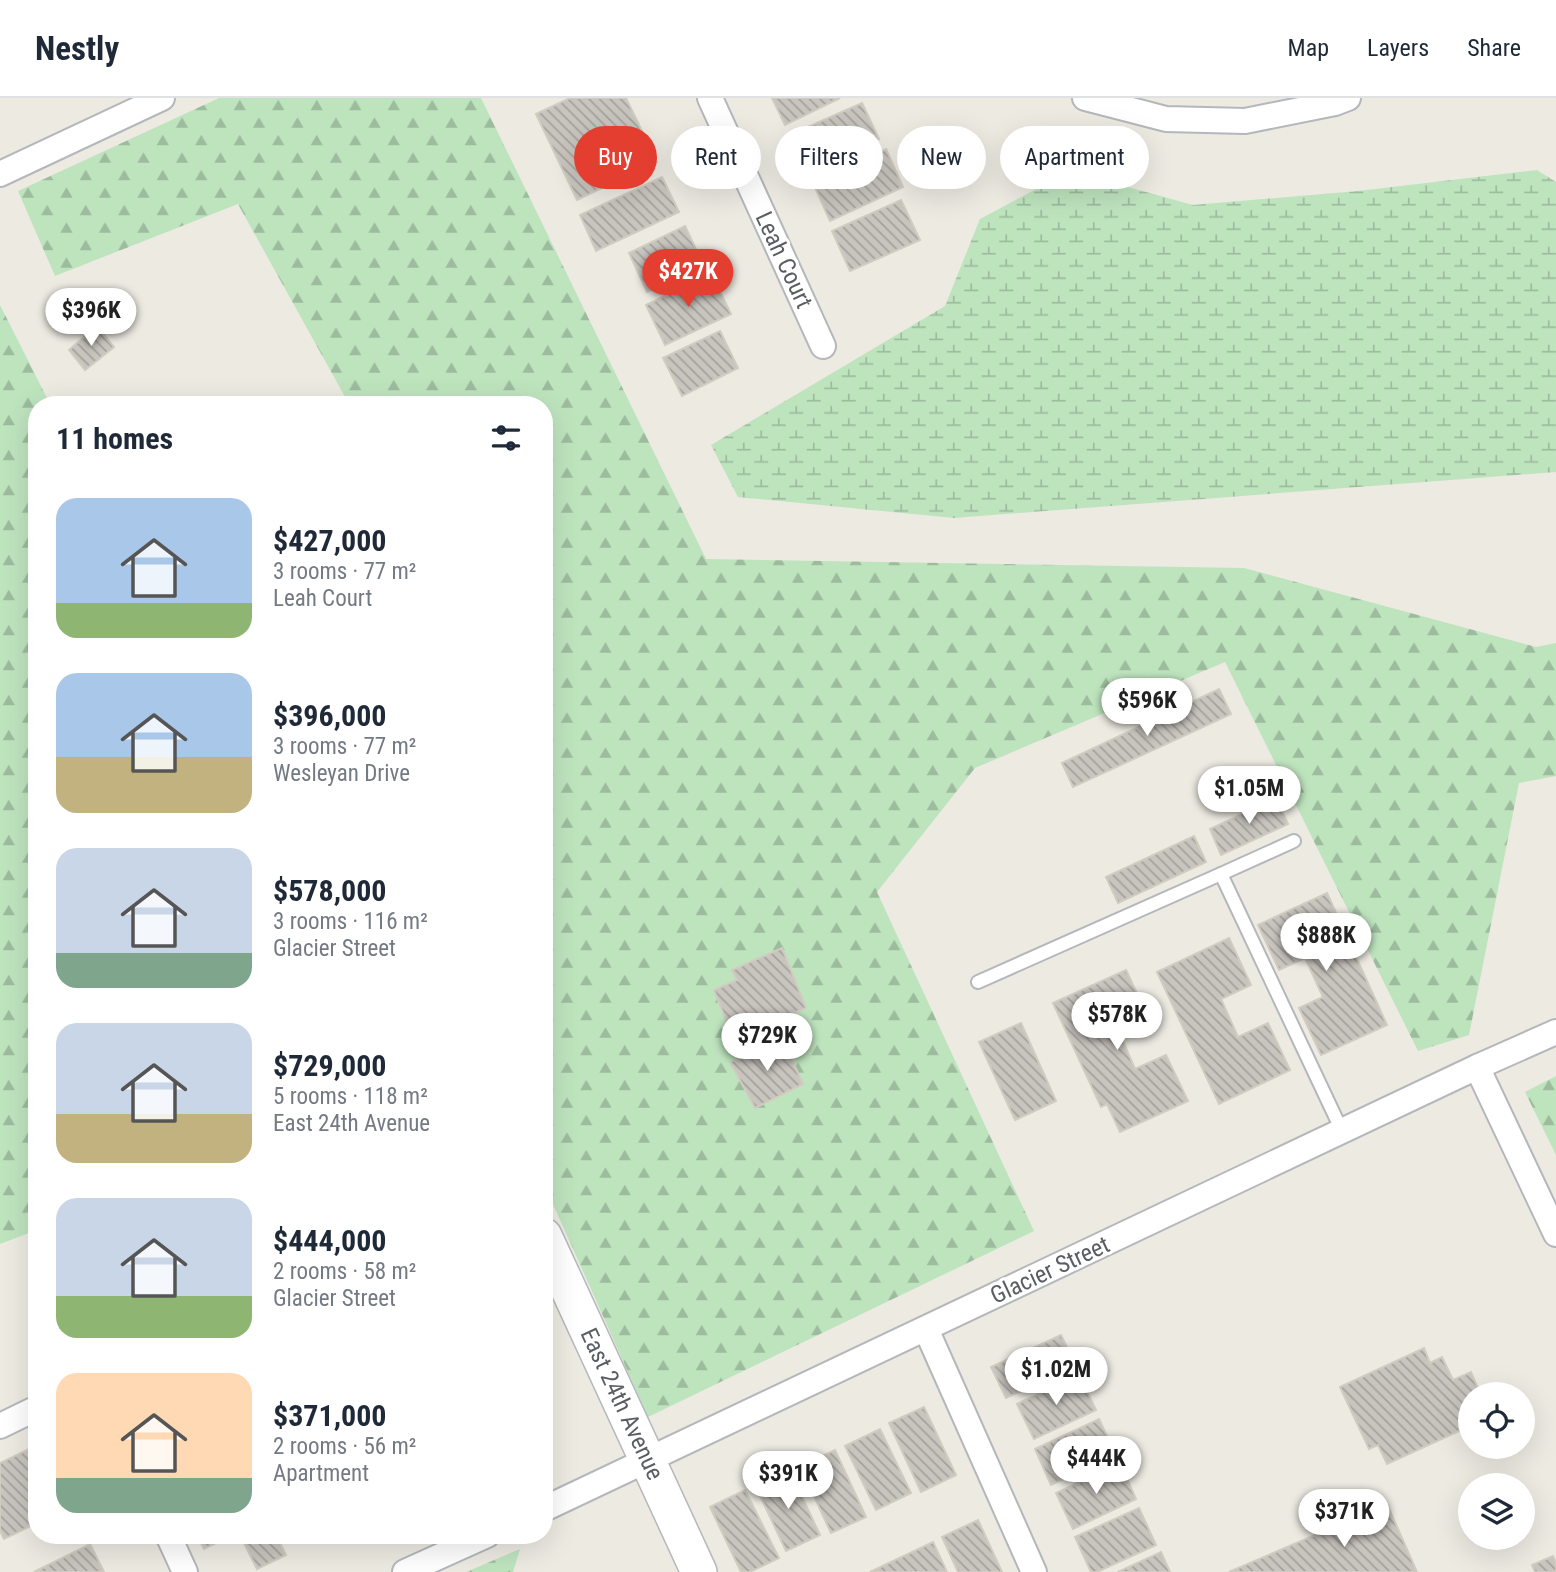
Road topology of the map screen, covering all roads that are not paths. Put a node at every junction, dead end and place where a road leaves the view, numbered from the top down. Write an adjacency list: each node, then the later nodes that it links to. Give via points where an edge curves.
1 (162, 98): 5 (street)
2 (710, 98): 6 (street, Leah Court)
3 (1085, 98): 4 (street, via 1166,119 1245,121)
4 (1347, 98)
5 (0, 174)
6 (823, 346)
7 (1294, 841): 8 (lane)
8 (1222, 874): 9 (lane); 12 (lane)
9 (978, 982)
10 (1556, 1032): 11 (street, Glacier Street)
11 (1477, 1067): 12 (street, Glacier Street); 13 (street)
12 (1342, 1131): 15 (street, Glacier Street)
13 (1556, 1234)
14 (553, 1255): 18 (street, East 24th Avenue)
15 (926, 1329): 18 (street, Glacier Street); 25 (street)
16 (28, 1412): 17 (street)
17 (0, 1426)
18 (648, 1461): 19 (street, Glacier Street); 24 (street, East 24th Avenue)
19 (553, 1505)
20 (172, 1544): 22 (street)
21 (467, 1544): 23 (street)
22 (185, 1572)
23 (405, 1572)
24 (699, 1572)
25 (1034, 1572)

